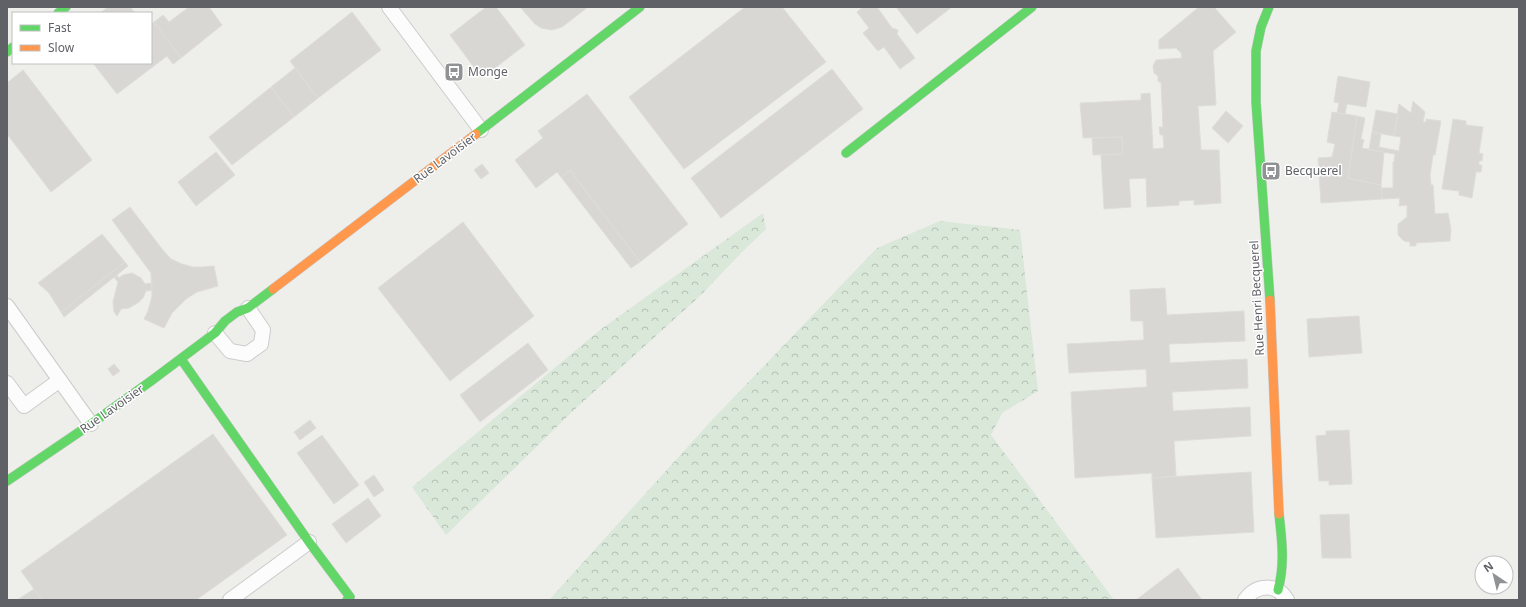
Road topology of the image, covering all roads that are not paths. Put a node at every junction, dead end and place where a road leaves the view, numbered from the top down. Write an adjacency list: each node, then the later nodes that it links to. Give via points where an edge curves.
1 (389, 7): 5 (street)
2 (640, 7): 5 (street, Rue Lavoisier)
3 (1032, 7): 6 (street)
4 (1269, 7): 16 (street, Rue Henri Becquerel, via 1261,27 1256,51 1256,102 1268,264)
5 (481, 130): 8 (street, Rue Lavoisier)
6 (846, 153)
7 (7, 306): 11 (street)
8 (248, 308): 9 (street, Rue Lavoisier, via 237,312); 9 (street, via 263,330 261,344 247,354 230,351)
9 (215, 333): 10 (street, Rue Lavoisier)
10 (181, 359): 13 (street, Rue Lavoisier); 15 (street)
11 (60, 380): 12 (street, via 24,406); 13 (street)
12 (7, 382)
13 (91, 424): 14 (street, Rue Lavoisier)
14 (7, 480)
15 (309, 542): 17 (street); 18 (street, via 350,597)
16 (1282, 595): 19 (street, via 1270,587 1263,587 1249,594)
17 (230, 600)
18 (347, 600)
19 (1246, 600)

